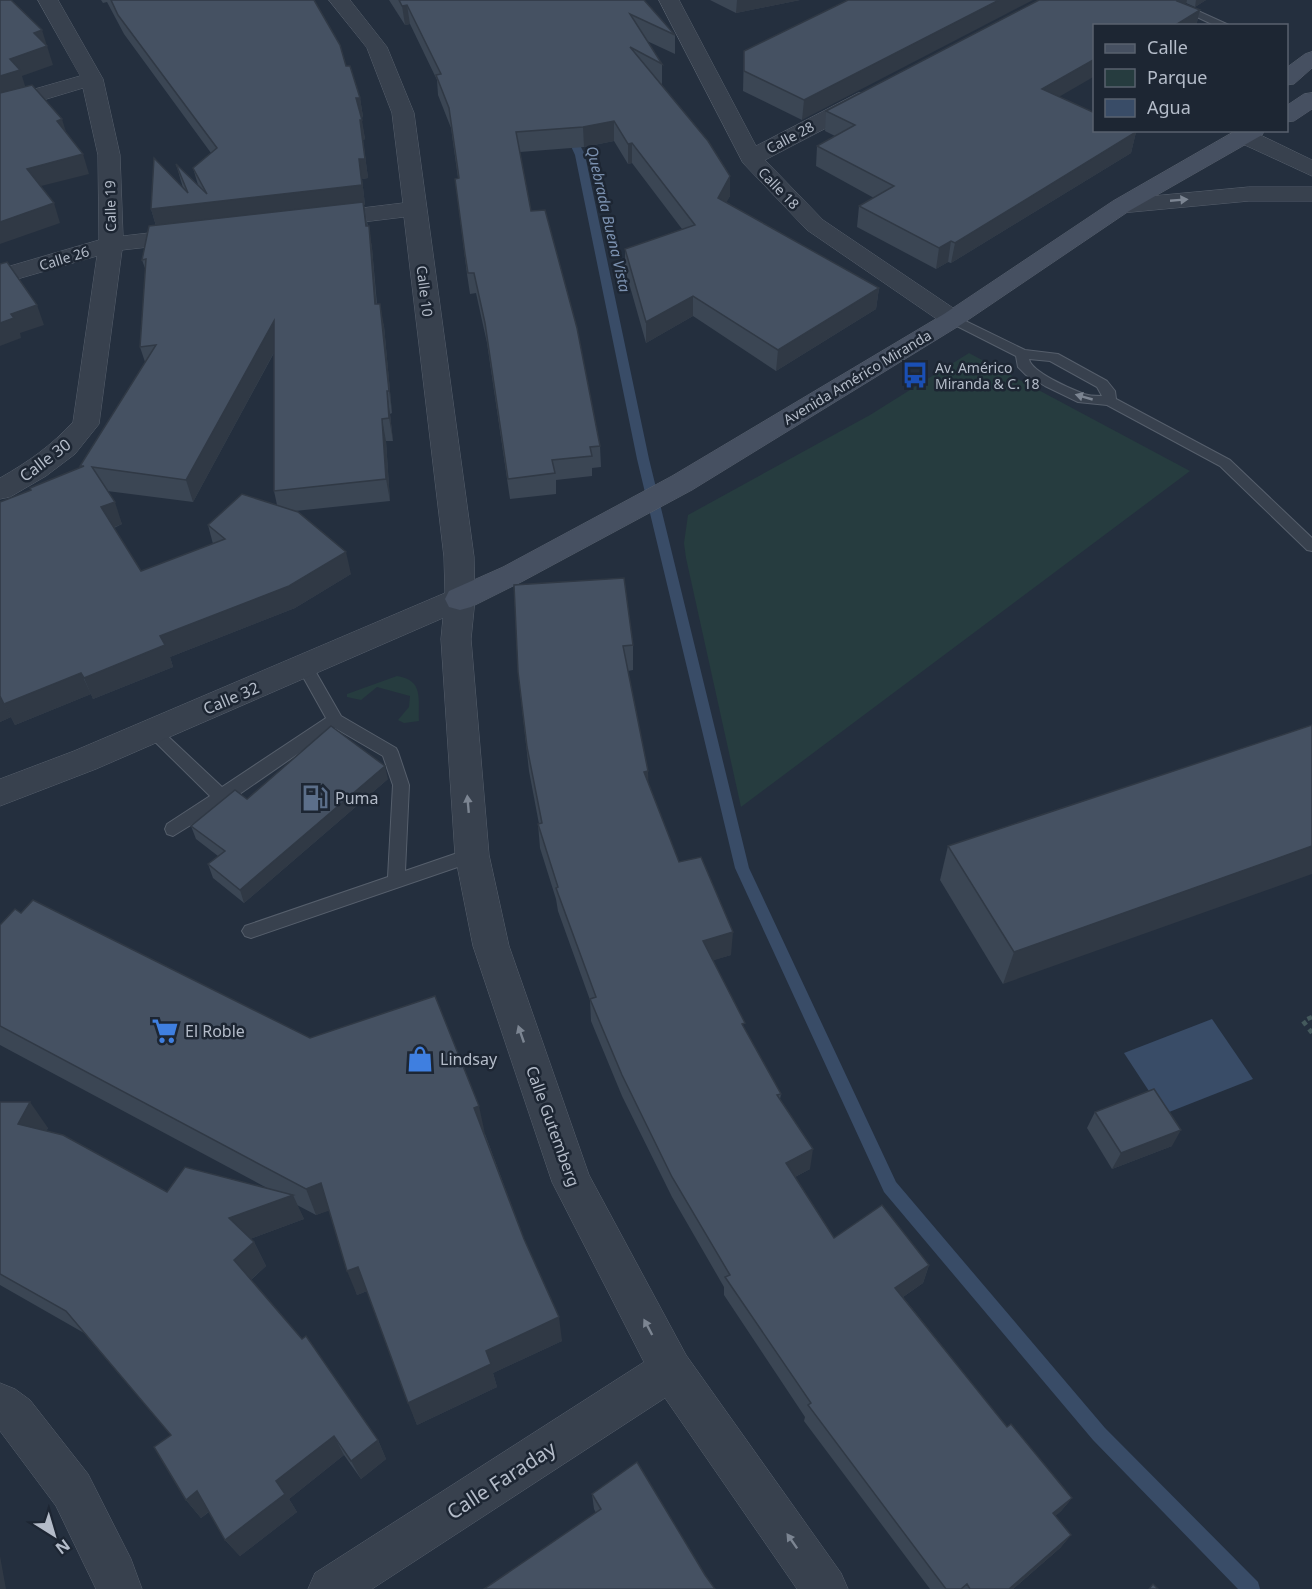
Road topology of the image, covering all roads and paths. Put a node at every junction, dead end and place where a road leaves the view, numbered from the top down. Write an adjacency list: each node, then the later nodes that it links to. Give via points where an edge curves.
1 (48, 0): 8 (street, Calle 19)
2 (339, 0): 18 (street, Calle 10, via 376,47 403,113)
3 (671, 0): 14 (street, Calle 18)
4 (1166, 0): 5 (lane)
5 (1221, 24)
6 (1312, 58): 7 (street)
7 (1288, 78)
8 (92, 79): 11 (street); 21 (street, Calle 19, via 109,155)
9 (886, 87): 14 (street, Calle 28)
10 (1312, 99): 12 (street)
11 (0, 106)
12 (1288, 115)
13 (1243, 132): 15 (street); 17 (street, Avenida Américo Miranda)
14 (751, 158): 23 (street, Calle 18, via 815,225)
15 (1312, 169)
16 (1312, 194): 17 (street, one-way to 16, via 1249,194)
17 (1121, 206): 23 (street, Avenida Américo Miranda)
18 (415, 209): 19 (street); 29 (street, Calle 10, via 459,557)
19 (298, 223)
20 (216, 232): 21 (street, Calle 26)
21 (111, 244): 22 (street, Calle 26); 26 (street, Calle 19)
22 (0, 277)
23 (953, 319): 24 (lane); 29 (street, Avenida Américo Miranda, via 624,516)
24 (1022, 354): 25 (lane, via 1053,357 1102,384); 25 (lane, one-way to 24, via 1083,399 1050,383 1023,364)
25 (1110, 401): 28 (lane, via 1225,463)
26 (86, 424): 27 (street, Calle 30, via 43,465)
27 (0, 490)
28 (1312, 546)
29 (460, 599): 30 (street, Calle 32); 36 (street, Calle Gutemberg, one-way to 29, via 456,639)
30 (305, 666): 31 (lane); 32 (street, Calle 32)
31 (336, 720): 34 (lane); 37 (lane, via 390,752 400,785)
32 (152, 731): 33 (street, Calle 32); 34 (lane)
33 (0, 793)
34 (222, 796): 35 (lane)
35 (173, 829)
36 (472, 855): 37 (lane); 41 (street, Calle Gutemberg, one-way to 36, via 572,1182 490,946)
37 (396, 881): 38 (lane)
38 (250, 931)
39 (1312, 1017): 40 (path, via 1303,1021)
40 (1312, 1033)
41 (671, 1370): 44 (street, Calle Faraday); 45 (street, Calle Gutemberg, one-way to 41)
42 (0, 1404): 43 (street, via 15,1415 72,1490)
43 (119, 1589)
44 (331, 1589)
45 (825, 1589)

